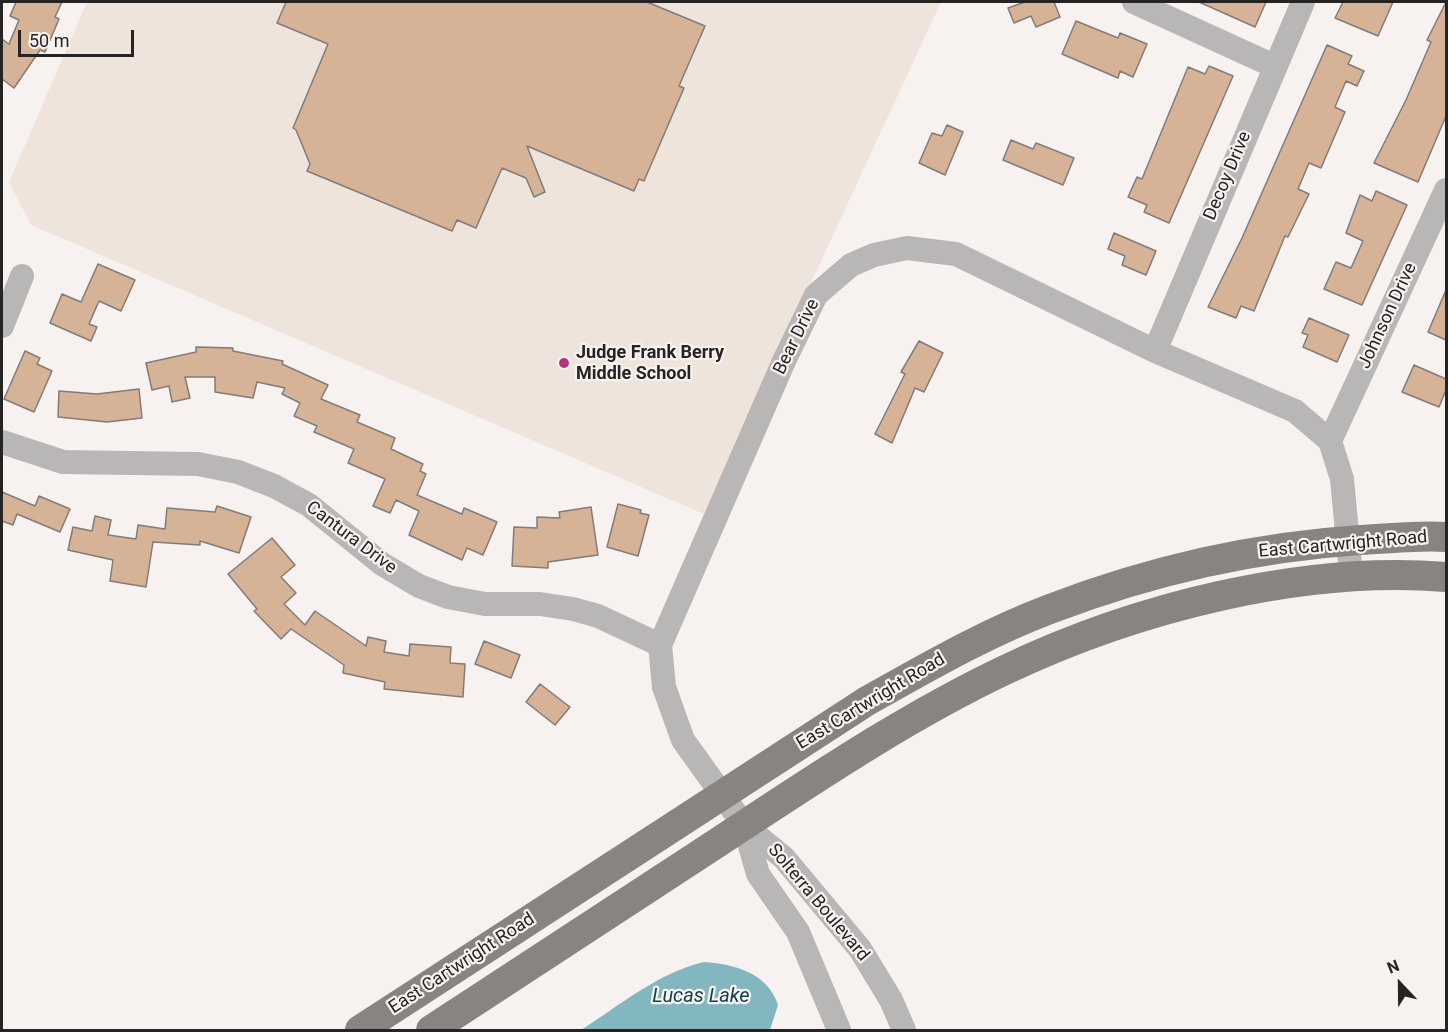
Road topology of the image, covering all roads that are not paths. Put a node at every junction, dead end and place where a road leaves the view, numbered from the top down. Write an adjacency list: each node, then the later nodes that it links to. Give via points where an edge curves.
1 (1134, 2): 3 (street)
2 (1303, 2): 3 (street, Decoy Drive)
3 (1274, 66): 7 (street, Decoy Drive)
4 (1446, 190): 8 (street, Johnson Drive)
5 (22, 276): 6 (street)
6 (2, 326)
7 (1155, 351): 8 (street, Bear Drive, via 1295,411); 14 (street, Bear Drive, via 957,254 907,248 851,265 816,295)
8 (1330, 441): 11 (street, via 1342,479)
9 (2, 442): 14 (street, Cantura Drive, via 63,462 179,463 238,472 309,505 382,564 419,586 485,604 540,604 573,609 598,616)
10 (1446, 537): 11 (main road, East Cartwright Road)
11 (1347, 541): 12 (street); 15 (main road, East Cartwright Road, via 1215,560 1132,580 1048,609 953,653 867,701)
12 (1351, 575): 13 (main road, East Cartwright Road); 16 (main road, East Cartwright Road, via 1232,592 1104,630 1005,670 894,731)
13 (1446, 577)
14 (660, 645): 15 (street, Bear Drive, via 664,687 683,740)
15 (722, 794): 16 (street, Bear Drive); 17 (main road, East Cartwright Road)
16 (744, 825): 18 (main road, East Cartwright Road); 19 (street, Solterra Boulevard, via 758,874 798,932); 20 (street, Solterra Boulevard, via 784,858 860,949)
17 (360, 1030)
18 (431, 1030)
19 (839, 1030)
20 (904, 1030)

